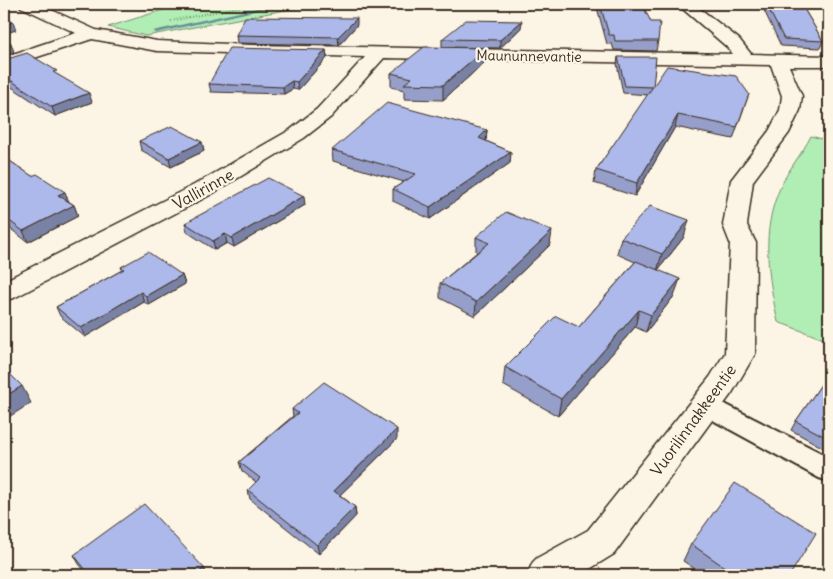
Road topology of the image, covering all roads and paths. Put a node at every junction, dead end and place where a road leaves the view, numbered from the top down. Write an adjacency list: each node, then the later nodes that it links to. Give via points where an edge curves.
1 (26, 4): 5 (street, Maununnevantie)
2 (252, 4): 4 (path)
3 (685, 4): 7 (street)
4 (168, 22)
5 (91, 34): 6 (street, Maununnevantie, via 157,46); 10 (street)
6 (380, 53): 7 (street, Maununnevantie); 11 (street, Vallirinne, via 329,108 297,134 202,190)
7 (746, 59): 8 (street, Maununnevantie)
8 (777, 59): 9 (street, Maununnevantie); 12 (street, Vuorilinnakkeentie, via 792,96 790,110 778,133 742,180 735,225 743,243 740,354)
9 (829, 61)
10 (4, 63)
11 (4, 292)
12 (707, 405): 13 (lane); 14 (street, Vuorilinnakkeentie, via 601,542)
13 (829, 470)
14 (548, 575)

